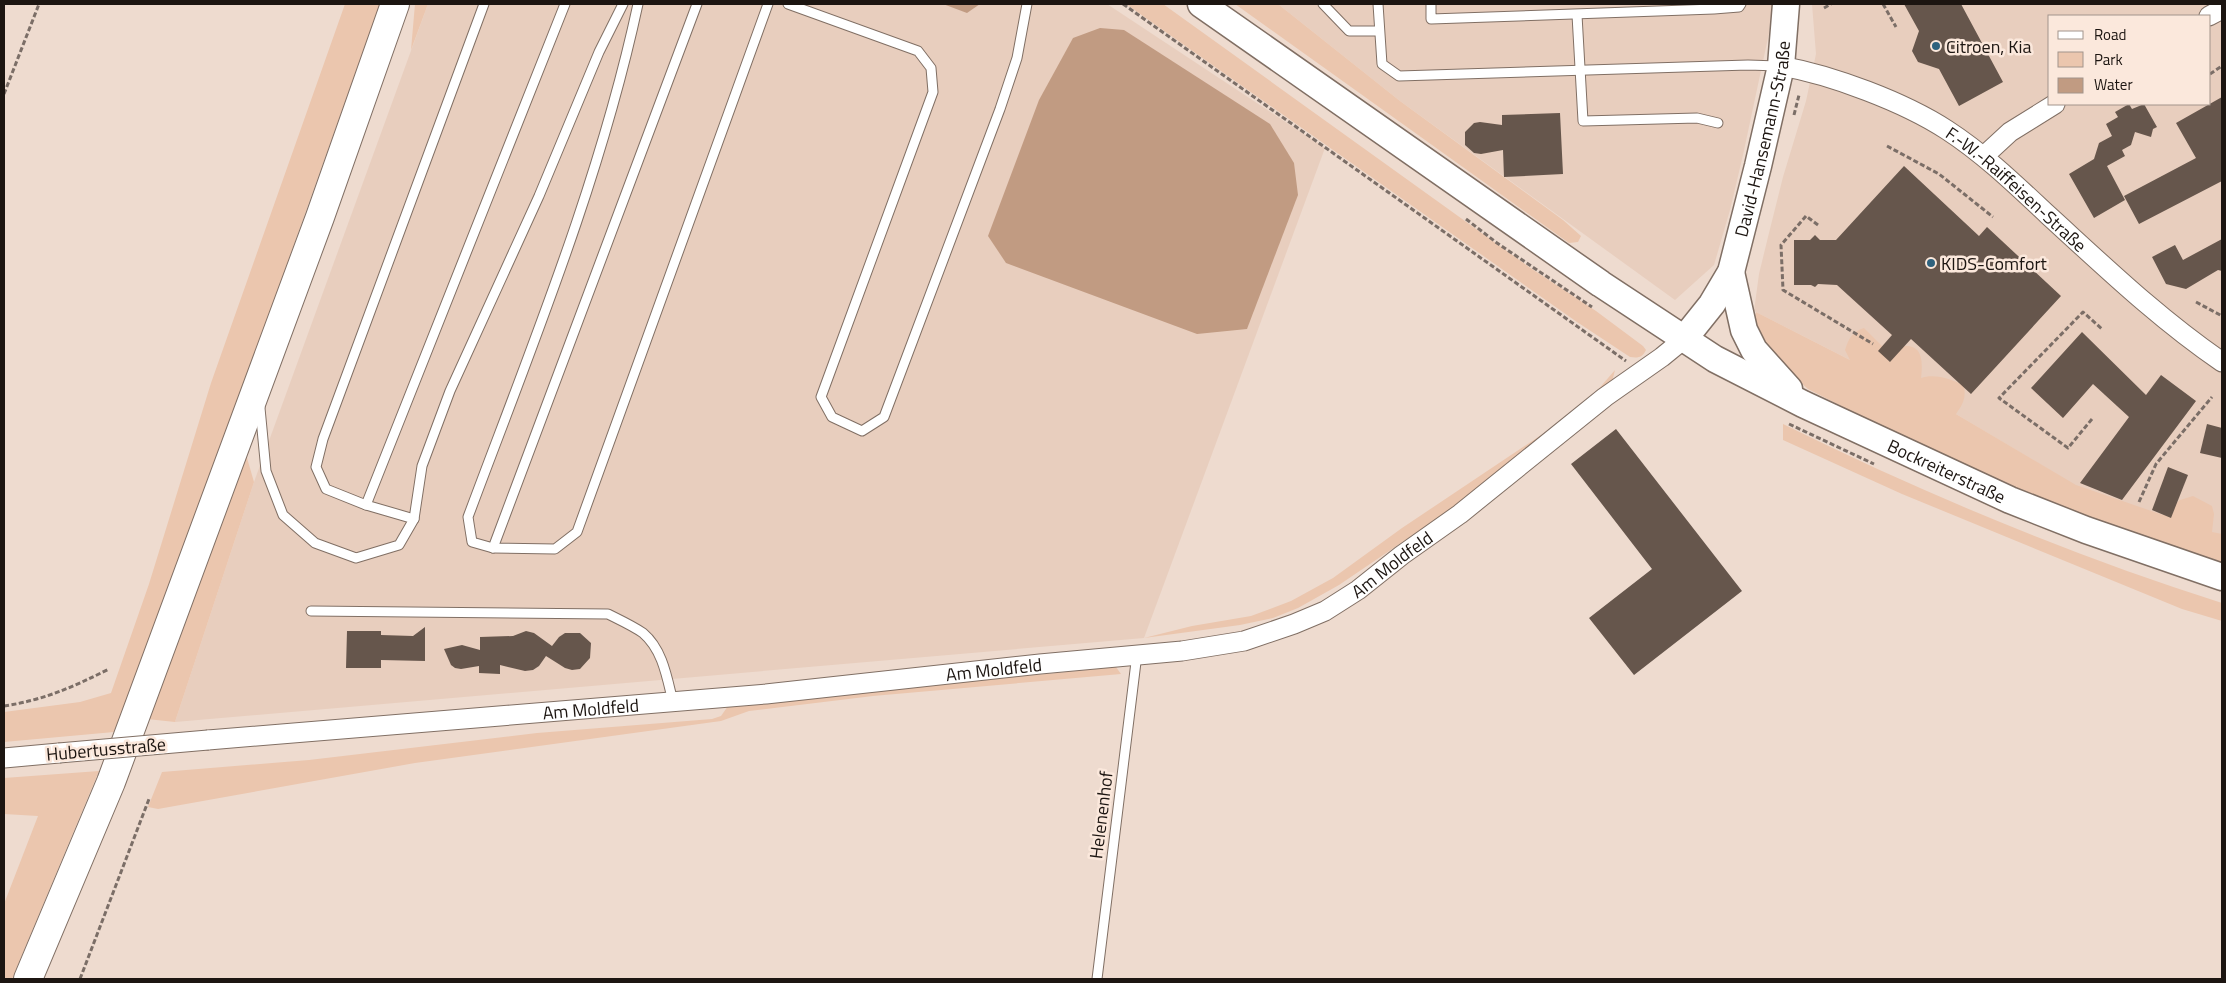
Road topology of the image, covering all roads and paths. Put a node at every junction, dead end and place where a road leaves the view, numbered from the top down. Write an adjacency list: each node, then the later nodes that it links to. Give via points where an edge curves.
1 (38, 4): 31 (path)
2 (395, 4): 45 (main road)
3 (484, 4): 51 (lane, via 322,440 316,467 326,489)
4 (564, 4): 51 (lane)
5 (623, 4): 52 (lane, via 450,391 422,466)
6 (638, 4): 53 (lane, via 626,60 582,209 468,517 472,542)
7 (696, 4): 53 (lane)
8 (768, 4): 53 (lane, via 577,532 555,549)
9 (788, 4): 10 (lane, via 918,51 931,68 933,92 821,397 832,417 862,431 884,417 1000,109 1017,58)
10 (1027, 4)
11 (1123, 4): 46 (path)
12 (1201, 4): 42 (main road, Bockreiterstraße)
13 (1323, 4): 26 (lane, via 1349,31)
14 (1378, 4): 26 (lane)
15 (1431, 4): 23 (lane, via 1431,19)
16 (1741, 4): 20 (lane, via 1739,8)
17 (1786, 4): 27 (main road, David-Hansemann-Straße)
18 (1831, 4): 21 (path)
19 (1883, 4): 25 (path)
20 (1620, 8): 23 (lane)
21 (1824, 8)
22 (2222, 9): 24 (street)
23 (1577, 15): 29 (lane)
24 (2211, 15)
25 (1896, 27)
26 (1379, 31): 29 (lane, via 1382,64 1399,76)
27 (1781, 66): 29 (lane); 35 (street, F.-W.-Raiffeisen-Straße, via 1838,82 1905,107); 38 (main road, David-Hansemann-Straße)
28 (2222, 66): 30 (path)
29 (1580, 70): 33 (lane, via 1583,121 1697,118)
30 (2211, 73)
31 (4, 94)
32 (2053, 105): 35 (street, via 2010,132)
33 (1718, 123)
34 (1887, 146): 36 (path, via 1939,174)
35 (1984, 156): 44 (street, F.-W.-Raiffeisen-Straße, via 2127,288 2183,335)
36 (1994, 217)
37 (1818, 225): 43 (path, via 1806,216 1781,245 1783,290)
38 (1731, 272): 42 (main road, David-Hansemann-Straße, via 1712,304); 48 (main road, David-Hansemann-Straße, via 1744,330 1754,350)
39 (2196, 302): 40 (path)
40 (2222, 316)
41 (2102, 329): 49 (path, via 2083,312 1999,398 2068,448)
42 (1684, 339): 46 (street, Am Moldfeld); 48 (main road, Bockreiterstraße, via 1715,359)
43 (1873, 344)
44 (2222, 362)
45 (262, 372): 52 (lane, via 259,416 266,471 283,515 315,543 356,558 399,545); 63 (main road, via 111,782)
46 (1641, 372): 56 (street, Am Moldfeld, via 1605,397 1460,514 1325,611 1244,641 1182,652)
47 (2212, 397): 50 (path, via 2156,464)
48 (1803, 404): 54 (main road, Bockreiterstraße, via 2010,500 2095,534)
49 (2092, 420)
50 (2140, 502)
51 (366, 505): 52 (lane)
52 (414, 519)
53 (493, 548)
54 (2222, 578)
55 (310, 610): 58 (lane, via 608,614 644,634 658,652)
56 (1137, 654): 58 (street, Am Moldfeld); 65 (lane, Helenenhof)
57 (109, 669): 59 (path, via 76,686 32,702)
58 (673, 702): 60 (street, Am Moldfeld)
59 (4, 706)
60 (208, 740): 61 (street, Hubertusstraße, bridge)
61 (4, 758)
62 (149, 799): 64 (path)
63 (28, 979)
64 (80, 979)
65 (1097, 979)

